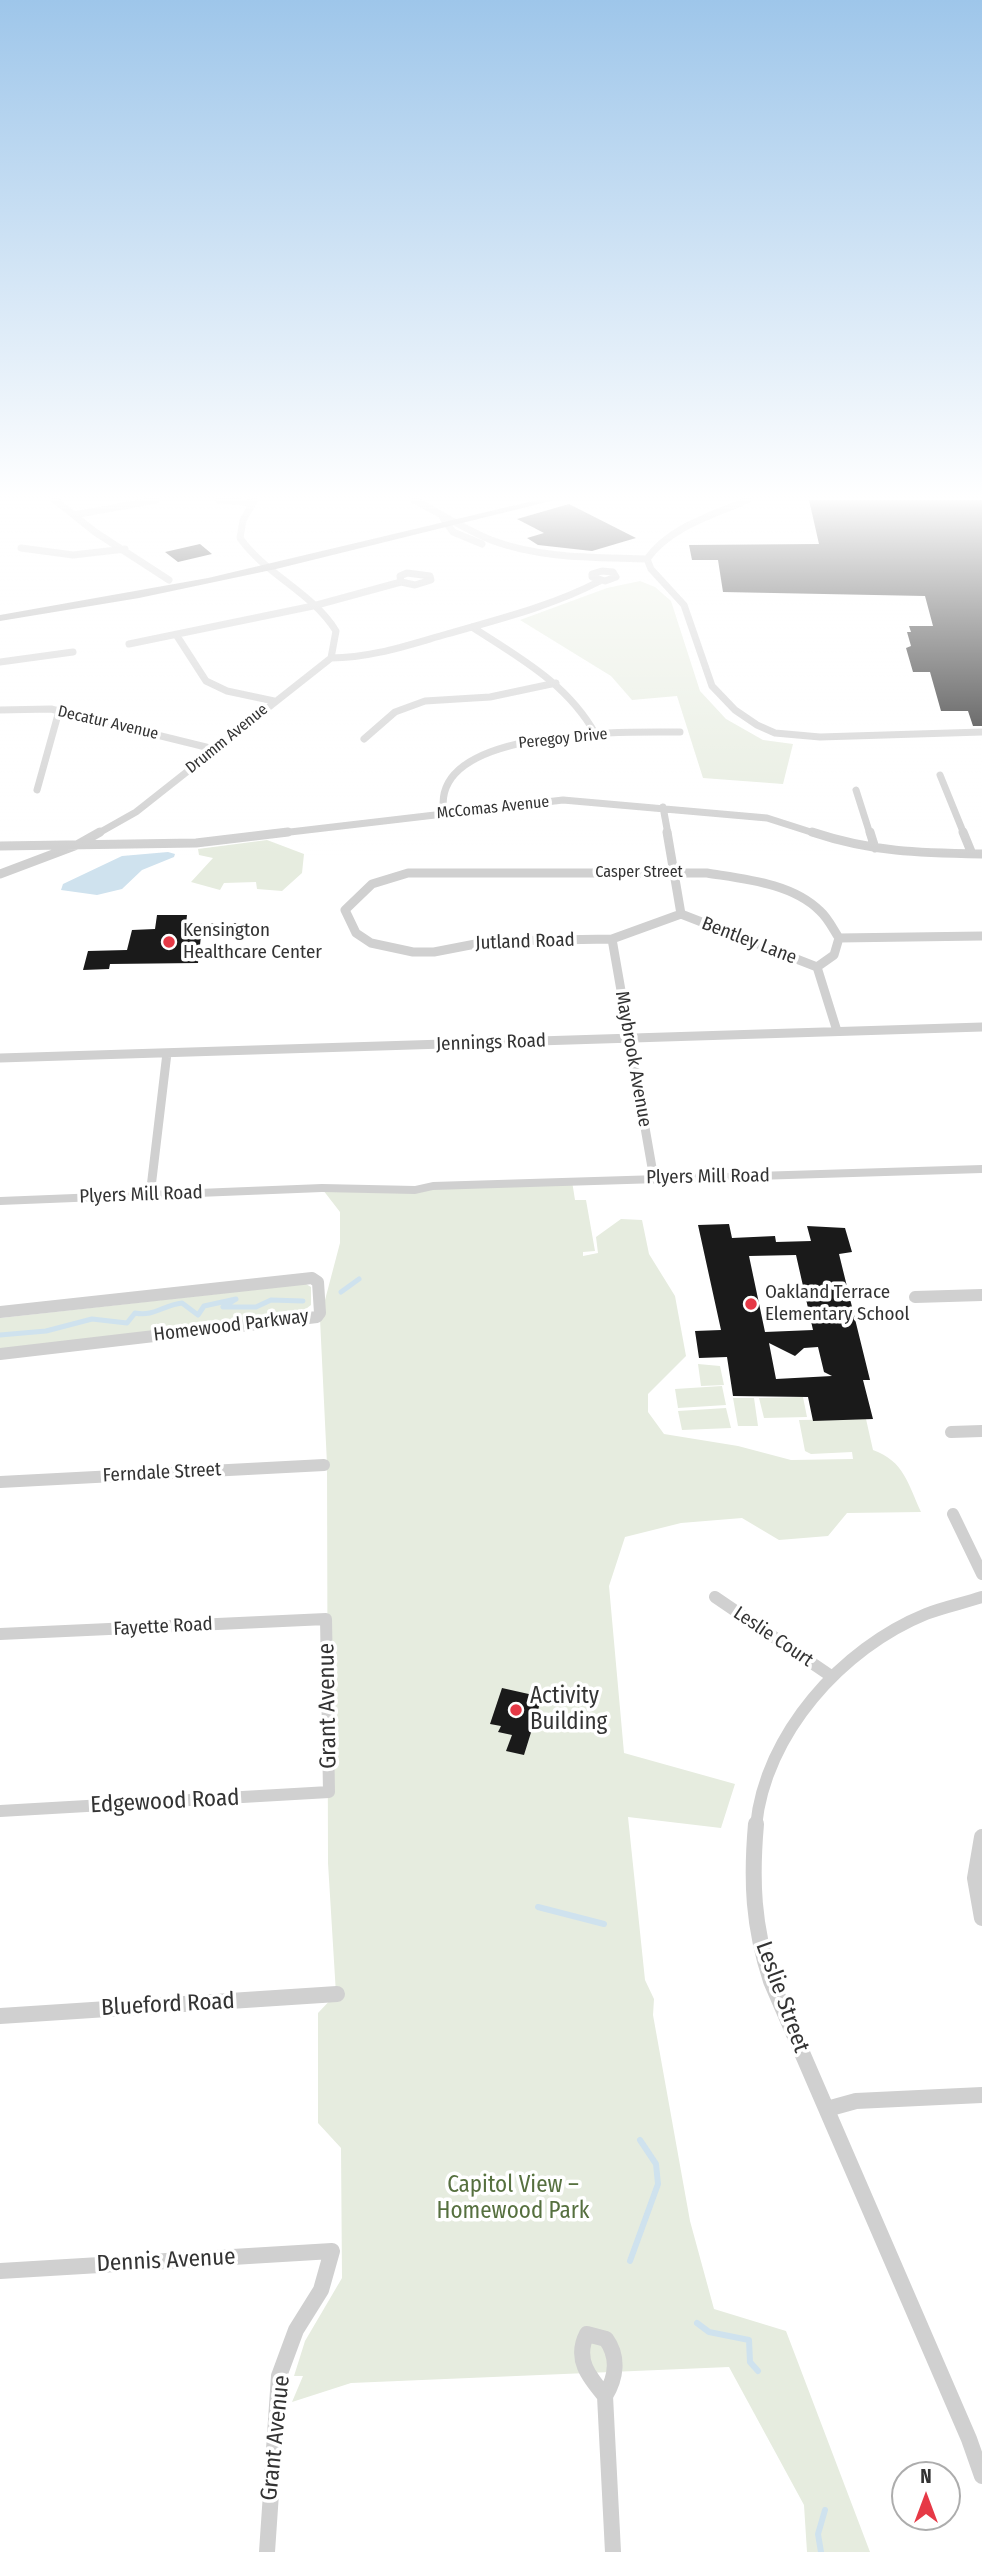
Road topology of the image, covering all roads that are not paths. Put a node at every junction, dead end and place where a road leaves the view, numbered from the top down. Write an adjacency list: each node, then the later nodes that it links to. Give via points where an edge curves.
1 (252, 619): 6 (street)
2 (329, 619): 9 (street, via 336,631)
3 (498, 619): 5 (street)
4 (689, 619): 16 (street, via 712,686 735,710 775,733 820,737)
5 (472, 627): 9 (street, via 361,658); 11 (street)
6 (177, 635): 7 (street); 12 (street, via 206,681 227,691)
7 (129, 644)
8 (73, 652): 10 (street)
9 (331, 658): 12 (street, Drumm Avenue)
10 (0, 662)
11 (556, 684): 17 (street, via 583,710); 18 (street, via 498,696 425,701 396,712)
12 (274, 701): 19 (street, Drumm Avenue)
13 (0, 710): 14 (street, Decatur Avenue)
14 (59, 711): 19 (street, Decatur Avenue); 21 (street)
15 (680, 732): 17 (street, Peregoy Drive)
16 (982, 732)
17 (596, 735): 24 (street, Peregoy Drive, via 539,740 484,754 447,785 441,800)
18 (364, 739)
19 (214, 749): 25 (street, Drumm Avenue, via 136,812)
20 (940, 775): 28 (street)
21 (37, 790)
22 (856, 790): 27 (street)
23 (663, 807): 24 (street, McComas Avenue, via 563,800); 27 (street, McComas Avenue, via 767,818); 30 (street, Bentley Lane)
24 (444, 813): 25 (street, McComas Avenue, via 196,842)
25 (77, 845): 26 (street, McComas Avenue); 31 (street, Drumm Avenue)
26 (0, 846)
27 (875, 848): 28 (street, McComas Avenue, via 930,855)
28 (972, 854): 29 (street, McComas Avenue)
29 (982, 854)
30 (674, 872): 32 (street, Casper Street, via 426,872); 33 (street, Bentley Lane); 35 (street, Casper Street, via 743,878 795,893 824,911)
31 (0, 874)
32 (376, 880): 36 (street, Jutland Road, via 362,887 345,910 356,933 390,948 434,953 491,941)
33 (681, 914): 36 (street, Jutland Road); 37 (street, Bentley Lane)
34 (982, 936): 35 (street)
35 (839, 938): 37 (street, via 834,955)
36 (612, 939): 40 (street, Maybrook Avenue)
37 (817, 967): 39 (street, Bentley Lane)
38 (982, 1027): 39 (street, Jennings Road)
39 (837, 1031): 40 (street, Jennings Road)
40 (629, 1038): 41 (street, Jennings Road); 44 (street, Maybrook Avenue)
41 (167, 1053): 42 (street, Jennings Road); 45 (street)
42 (0, 1058)
43 (982, 1169): 44 (street, Plyers Mill Road)
44 (654, 1179): 45 (street, Plyers Mill Road)
45 (150, 1196): 46 (street, Plyers Mill Road)
46 (0, 1200)
47 (982, 1295): 48 (street)
48 (915, 1297)
49 (0, 1312): 50 (street, Homewood Parkway, via 312,1278 318,1282 320,1313 317,1317)
50 (0, 1354)
51 (982, 1431): 52 (street)
52 (951, 1432)
53 (324, 1465): 54 (street, Ferndale Street)
54 (0, 1482)
55 (953, 1514): 56 (street)
56 (982, 1574)
57 (715, 1597): 61 (street, Leslie Court)
58 (982, 1597): 61 (street, Leslie Street, via 911,1622)
59 (326, 1619): 60 (street, Fayette Road); 62 (street, Grant Avenue)
60 (0, 1634)
61 (831, 1676): 69 (street, Leslie Street, via 802,1710 771,1764 756,1822 752,1862 757,1933 784,2015)
62 (329, 1792): 63 (street, Edgewood Road)
63 (0, 1811)
64 (982, 1837): 65 (street, via 974,1885)
65 (982, 1918)
66 (337, 1994): 67 (street, Blueford Road)
67 (0, 2016)
68 (982, 2095): 69 (street, via 856,2101)
69 (827, 2109): 73 (street, Leslie Street)
70 (332, 2251): 71 (street, Dennis Avenue); 74 (street, Grant Avenue, via 321,2290 296,2330 279,2376)
71 (0, 2271)
72 (605, 2396): 75 (street)
73 (982, 2476)
74 (267, 2552)
75 (613, 2552)

